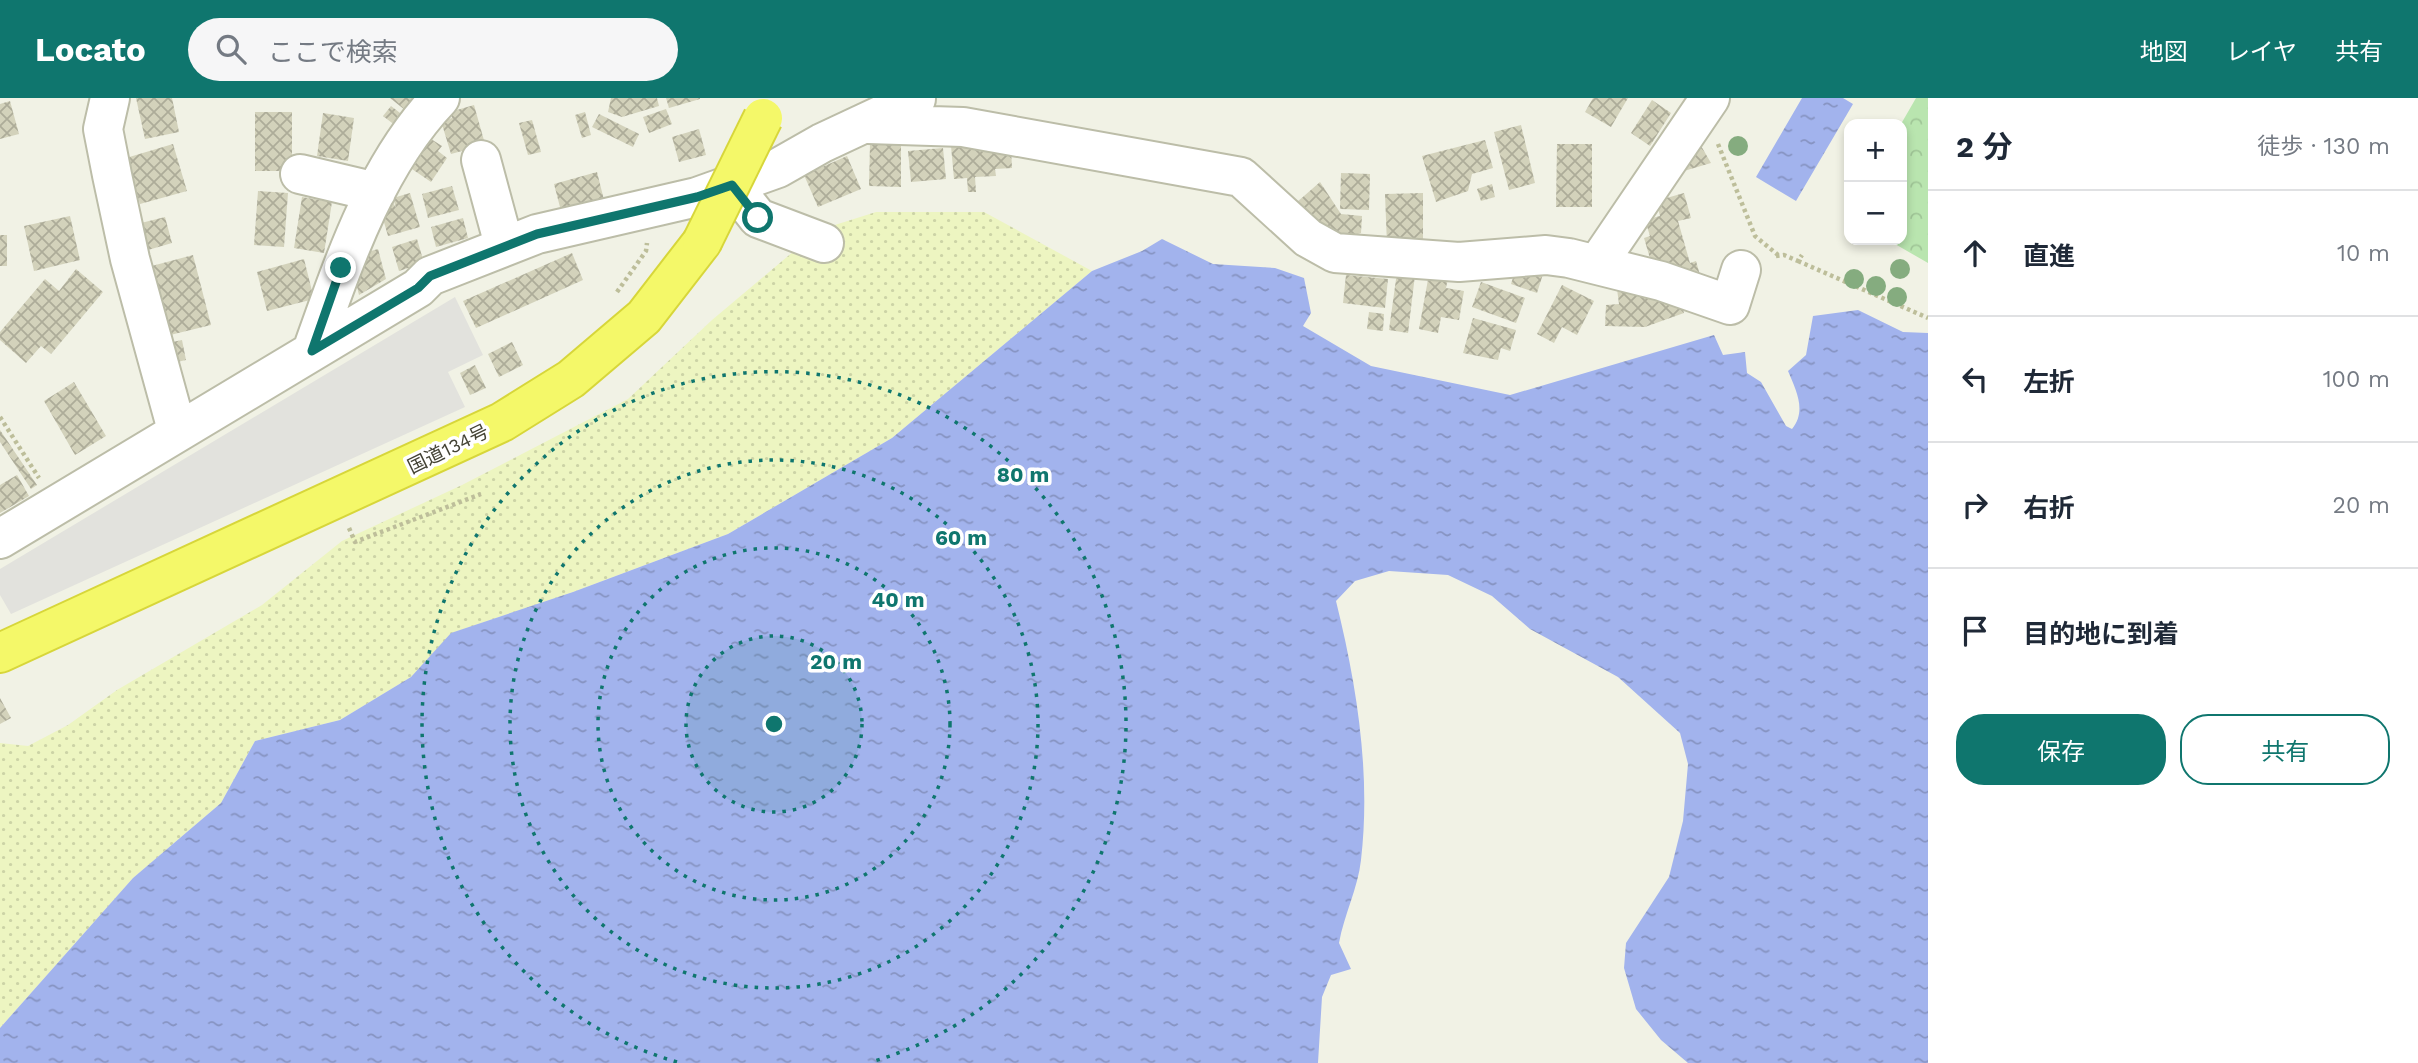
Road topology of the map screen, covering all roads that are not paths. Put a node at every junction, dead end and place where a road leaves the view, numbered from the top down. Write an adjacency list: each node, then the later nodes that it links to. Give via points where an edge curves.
1 (110, 98): 16 (street, via 103,129 112,175)
2 (440, 98): 10 (street, via 424,115)
3 (916, 99): 6 (street)
4 (1700, 101): 13 (street)
5 (767, 108): 18 (highway, 国道134号, bridge, via 702,242 644,317 571,379 502,422)
6 (863, 124): 9 (street, via 778,168); 13 (street, via 963,127 1241,177 1308,238 1335,253 1459,262 1546,256)
7 (481, 160): 12 (street)
8 (300, 174): 10 (street)
9 (732, 185): 11 (street, via 758,218); 12 (street)
10 (376, 192): 15 (street, via 341,268)
11 (824, 243)
12 (504, 245): 15 (street, via 430,276 418,288)
13 (1598, 263): 14 (street, via 1730,305)
14 (1741, 270)
15 (312, 351): 16 (street)
16 (177, 430): 17 (street)
17 (0, 539)
18 (0, 653)

